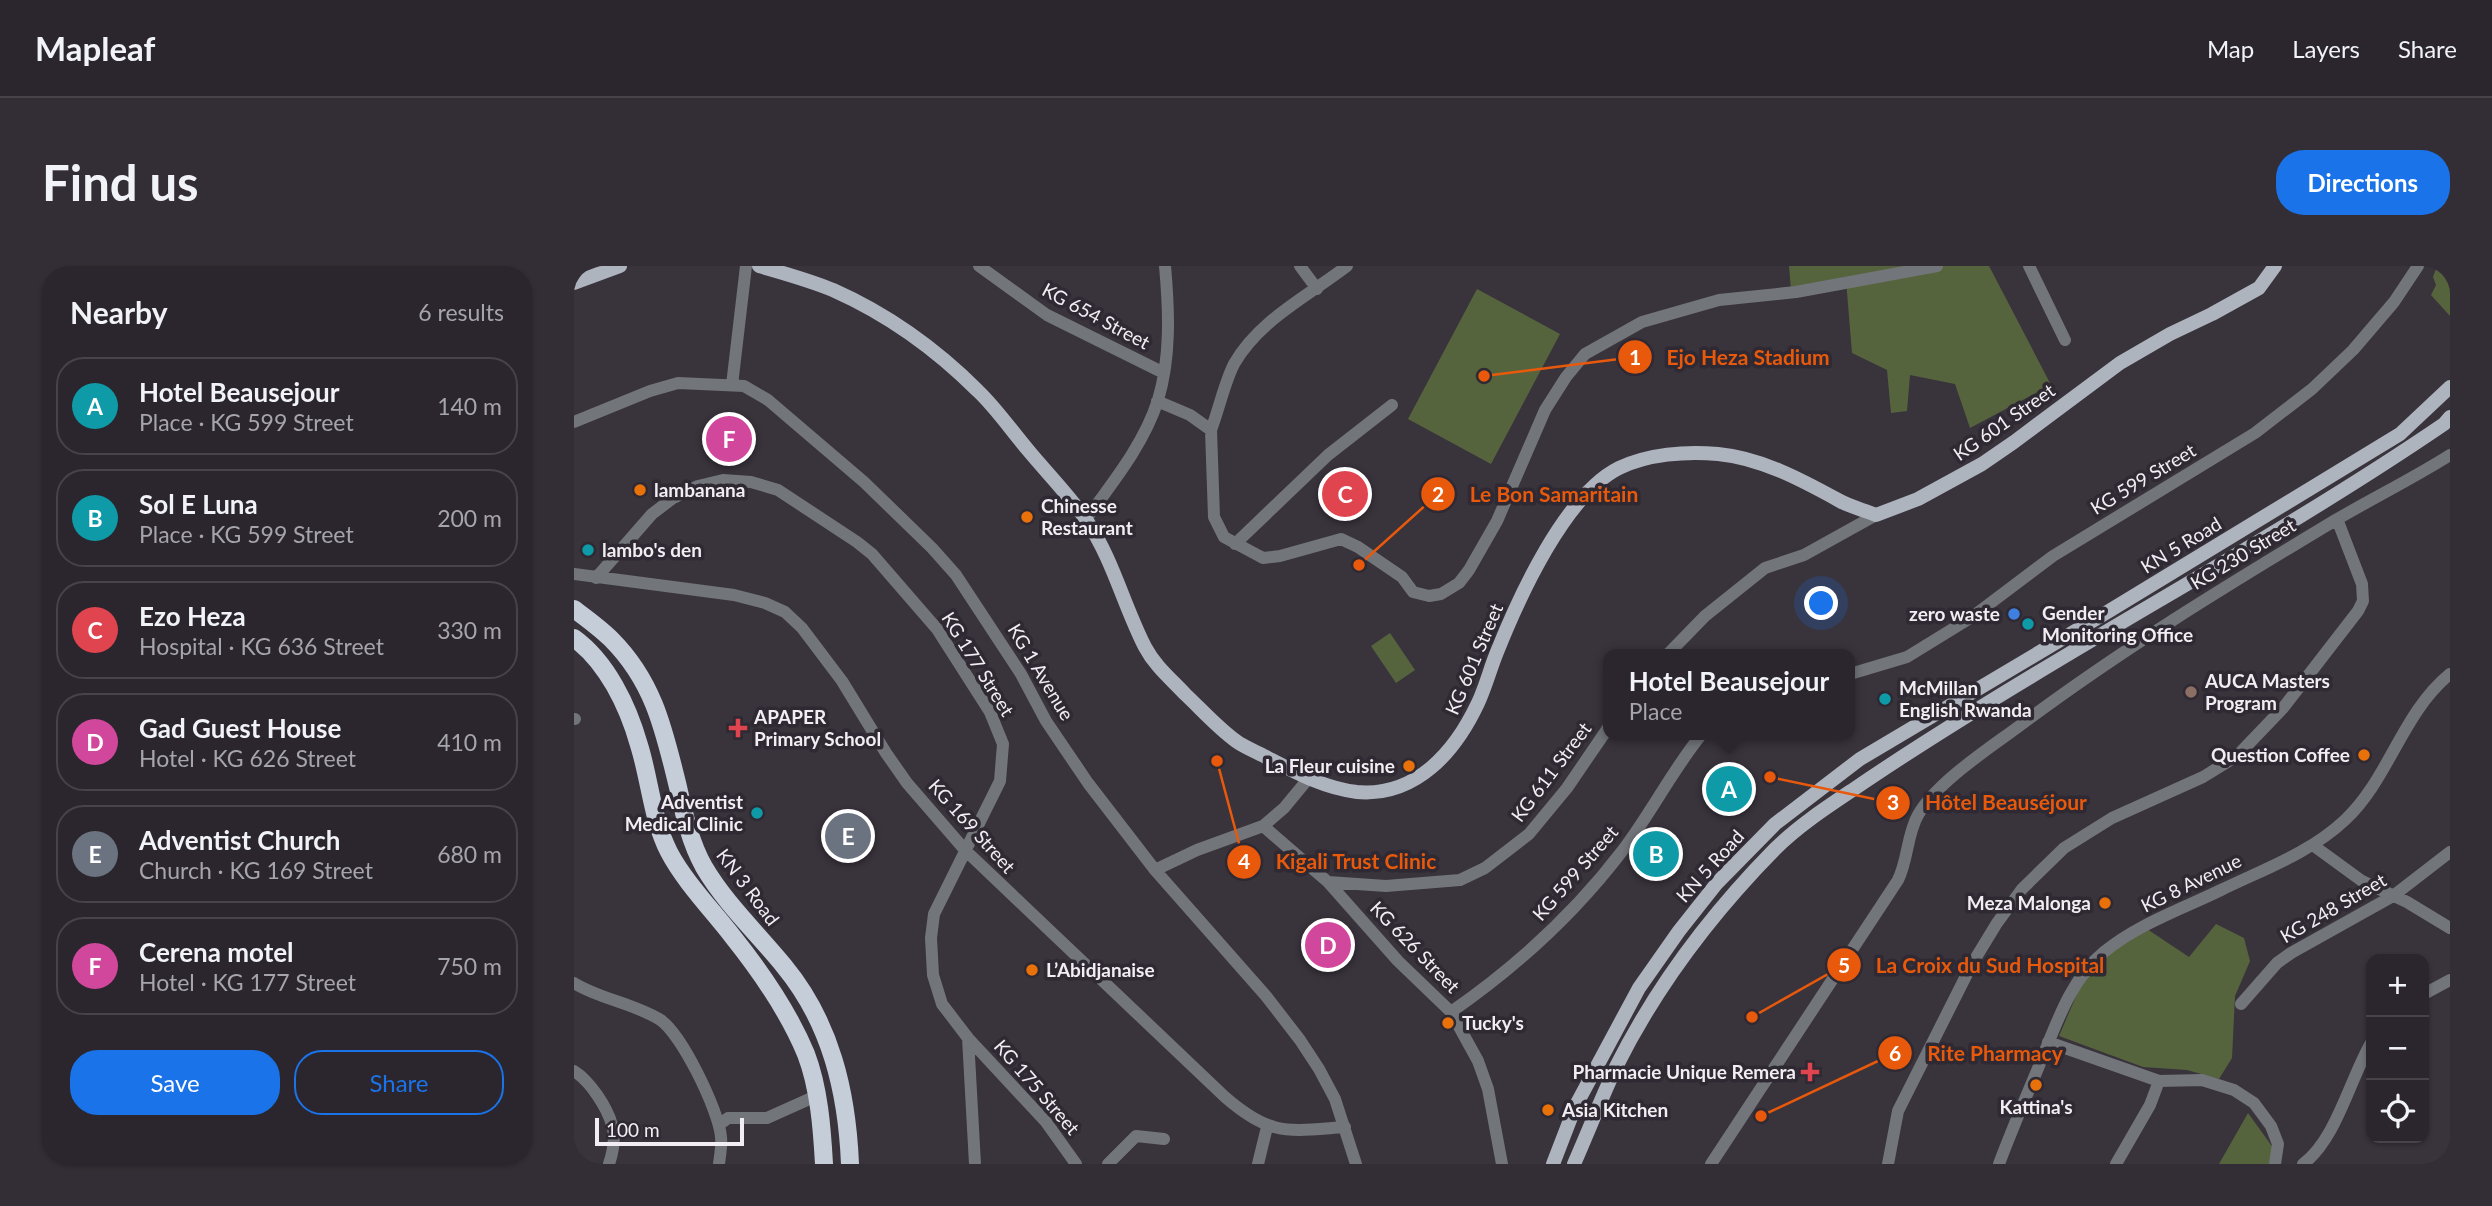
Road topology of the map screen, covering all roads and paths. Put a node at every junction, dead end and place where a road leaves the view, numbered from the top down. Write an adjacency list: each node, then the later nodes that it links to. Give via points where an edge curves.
1 (620, 266): 12 (main road)
2 (746, 266): 16 (street)
3 (759, 266): 25 (main road, KG 601 Street, via 870,307 919,339 979,391)
4 (979, 266): 15 (street, KG 654 Street, via 1047,315)
5 (1165, 266): 15 (street, via 1169,309)
6 (1300, 266): 13 (street)
7 (1347, 266): 13 (street)
8 (1937, 266): 28 (street, via 1809,290 1719,300 1642,322 1585,354 1545,410 1497,521 1469,570 1441,594 1413,592 1402,578 1340,539 1263,558)
9 (2029, 266): 14 (street)
10 (2275, 266): 24 (main road, KG 601 Street, via 2259,288 2120,363 1982,464 1918,499)
11 (2418, 266): 35 (street, KG 599 Street, via 2353,350 2255,433 2053,556 1972,617 1907,657)
12 (574, 283)
13 (1317, 289): 22 (street, via 1271,320 1247,346 1234,365)
14 (2065, 340)
15 (1164, 373): 18 (street)
16 (732, 385): 21 (street, KG 1 Avenue, via 678,383); 46 (street, KG 1 Avenue, via 744,386 768,400 864,482 956,575 1046,721)
17 (2450, 387): 40 (main road, KN 5 Road, via 2389,441 1860,759)
18 (1157, 401): 22 (street); 25 (street, via 1129,458)
19 (1392, 404): 28 (street, via 1328,455)
20 (2450, 417): 27 (main road, KN 5 Road)
21 (574, 422)
22 (1211, 430): 28 (street, via 1214,517 1224,537)
23 (2450, 455): 26 (street, KG 230 Street)
24 (1876, 515): 34 (street, via 1804,555 1766,568); 39 (main road, KG 601 Street, via 1780,471 1719,454 1683,453 1618,469 1580,502 1533,573 1480,700 1456,744 1412,783 1384,792 1354,792)
25 (1086, 519): 39 (main road, KG 601 Street, via 1156,665 1237,742)
26 (2337, 519): 29 (street, KG 230 Street); 78 (street, via 2362,584 2358,611 2283,708 2237,756 2203,777 2112,818 2064,848 2022,889 1972,964 1898,1111)
27 (2277, 530): 29 (street); 41 (main road, KN 5 Road, via 2003,693)
28 (1236, 544)
29 (2288, 549): 77 (street, KG 230 Street, via 2148,634 1947,780 1919,814 1898,880)
30 (574, 574): 31 (street, KG 169 Street)
31 (596, 578): 44 (street, KG 169 Street, via 734,595 785,612 842,681 907,783); 44 (street, KG 177 Street, via 652,514 698,486 723,481 751,482 778,490 857,542 937,629 990,712 1003,744 1000,781)
32 (574, 609): 68 (highway, KN 3 Road, via 611,638 640,674 657,708 690,833 705,867 809,1000 841,1085)
33 (574, 638): 60 (highway, via 607,672 626,709 669,852 778,1002 806,1055)
34 (1673, 649)
35 (1855, 673)
36 (2450, 674): 43 (street, KG 8 Avenue, via 2416,712 2359,804)
37 (1603, 735): 47 (street, KG 611 Street, via 1529,834 1485,868 1460,880 1433,884)
38 (1697, 740): 54 (street, KG 599 Street, via 1624,849 1567,915)
39 (1308, 779): 42 (street)
40 (1801, 804): 41 (main road); 75 (main road, KN 5 Road, via 1717,883 1639,988 1574,1107)
41 (1813, 817): 76 (main road, KN 5 Road, via 1777,847 1729,900 1650,1006 1616,1067)
42 (1263, 826): 46 (street); 47 (street)
43 (2314, 846): 48 (street, via 2362,881); 56 (street, KG 8 Avenue, via 2154,920 2105,951 2072,989)
44 (965, 850): 55 (street, KG 177 Street, via 934,915 931,938 933,975 942,1004); 62 (street, KG 169 Street, via 1225,1097)
45 (2450, 852): 48 (street, KG 248 Street)
46 (1155, 870): 63 (street, KG 1 Avenue, via 1300,1040 1335,1099)
47 (1328, 882): 54 (street, KG 626 Street)
48 (2393, 896): 49 (street); 53 (street, KG 248 Street, via 2291,953)
49 (2450, 928)
50 (2450, 980): 52 (street)
51 (574, 983): 61 (street, via 663,1021 691,1062)
52 (2429, 991)
53 (2241, 1004)
54 (1451, 1012): 74 (street, KG 626 Street, via 1488,1089)
55 (968, 1038): 69 (street); 70 (street, KG 175 Street, via 1046,1122)
56 (2048, 1042): 59 (street); 79 (street, KG 8 Avenue)
57 (2366, 1053): 82 (street, via 2340,1113)
58 (574, 1071): 65 (street, via 604,1107 613,1127)
59 (2159, 1081): 80 (street); 81 (street, via 2202,1080 2254,1102 2278,1144)
60 (816, 1096): 61 (street, via 766,1118 728,1118); 67 (highway)
61 (719, 1125): 66 (street)
62 (1267, 1127): 63 (street, KG 169 Street, via 1294,1131); 72 (street)
63 (1345, 1127): 73 (street, KG 1 Avenue)
64 (1164, 1139): 71 (street, via 1136,1136)
65 (609, 1164)
66 (719, 1164)
67 (824, 1164)
68 (850, 1164)
69 (975, 1164)
70 (1076, 1164)
71 (1108, 1164)
72 (1258, 1164)
73 (1356, 1164)
74 (1502, 1164)
75 (1553, 1164)
76 (1574, 1164)
77 (1711, 1164)
78 (1888, 1164)
79 (1999, 1164)
80 (2116, 1164)
81 (2275, 1164)
82 (2303, 1164)

